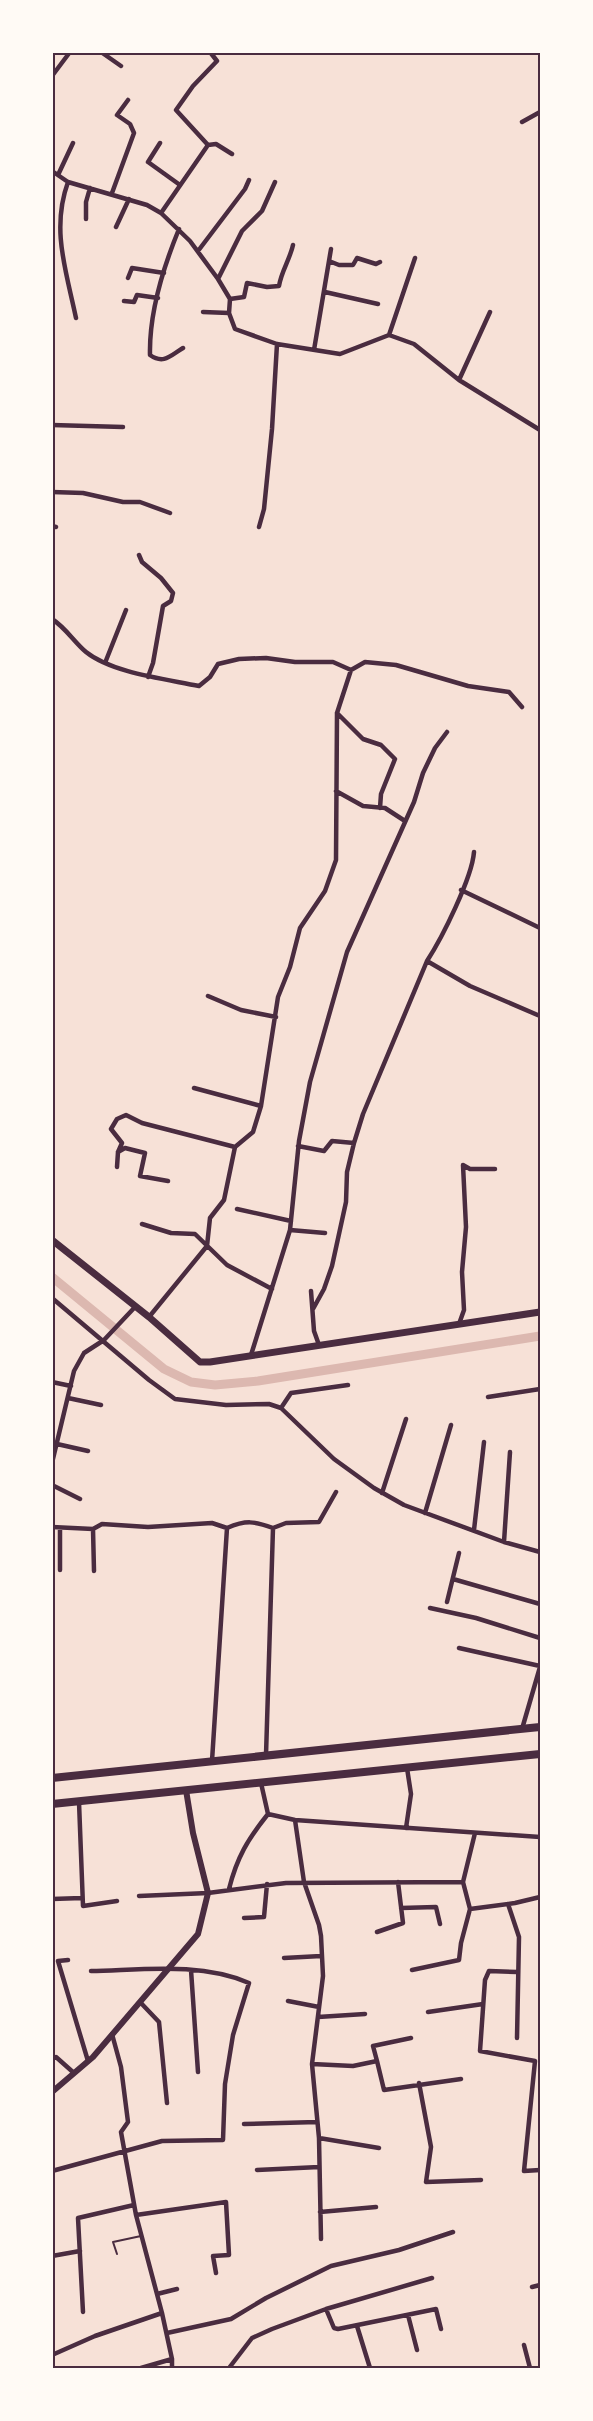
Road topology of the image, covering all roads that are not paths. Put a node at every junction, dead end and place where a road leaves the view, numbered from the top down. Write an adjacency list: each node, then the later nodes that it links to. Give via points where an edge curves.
1 (70, 52): 5 (street)
2 (210, 52): 11 (street, via 217,61 176,110)
3 (101, 53): 4 (street)
4 (121, 66)
5 (52, 76)
6 (128, 100): 20 (street, via 117,115 134,133)
7 (540, 112): 8 (street)
8 (522, 122)
9 (74, 143): 14 (street)
10 (160, 143): 18 (street, via 148,162)
11 (208, 145): 12 (street, via 216,144); 18 (street)
12 (232, 154)
13 (52, 171): 14 (street)
14 (58, 175): 16 (street)
15 (249, 180): 28 (street)
16 (68, 182): 19 (street); 43 (street, via 61,201 59,227)
17 (275, 182): 34 (street, via 262,211 242,231)
18 (180, 185): 22 (street)
19 (90, 188): 20 (street); 23 (street)
20 (112, 193): 21 (street)
21 (129, 199): 22 (street); 24 (street)
22 (161, 213): 25 (street)
23 (86, 219)
24 (116, 227)
25 (179, 229): 28 (street); 32 (street)
26 (293, 245): 38 (street, via 279,286 247,283 244,297)
27 (331, 249): 30 (street)
28 (198, 251): 34 (street)
29 (415, 258): 44 (street)
30 (329, 261): 31 (street, via 339,265 353,265 357,258); 35 (street)
31 (380, 262)
32 (164, 273): 33 (street, via 132,268); 36 (street)
33 (128, 278)
34 (218, 279): 38 (street)
35 (325, 292): 39 (street); 47 (street)
36 (158, 298): 37 (street, via 144,294 137,295 134,302); 46 (street, via 149,330 150,355 166,360)
37 (124, 300)
38 (230, 300): 42 (street)
39 (378, 304)
40 (203, 312): 42 (street)
41 (490, 312): 48 (street)
42 (229, 313): 45 (street, via 235,329)
43 (76, 318)
44 (389, 335): 47 (street, via 340,354); 48 (street, via 414,344)
45 (277, 344): 47 (street); 54 (street, via 272,429)
46 (183, 348)
47 (314, 350)
48 (459, 380): 51 (street)
49 (52, 425): 50 (street)
50 (123, 427)
51 (540, 430)
52 (52, 492): 53 (street, via 140,502)
53 (170, 513)
54 (259, 527)
55 (139, 555): 60 (street, via 173,593 171,601 163,606)
56 (126, 610): 58 (street)
57 (52, 619): 58 (street, via 87,653)
58 (105, 663): 60 (street)
59 (351, 670): 60 (street, via 333,662 239,659 218,664 199,686); 61 (street, via 365,662 396,665 468,686 509,692); 62 (street)
60 (148, 676)
61 (522, 707)
62 (337, 713): 64 (street); 65 (street, via 363,739 381,745 395,759 381,794)
63 (447, 732): 66 (street, via 423,773)
64 (336, 791): 65 (street, via 363,806); 73 (street, via 336,860 325,891 300,928 278,997)
65 (380, 808): 66 (street)
66 (405, 821): 77 (street, via 347,952 316,1053)
67 (474, 852): 68 (street)
68 (461, 891): 69 (street); 70 (street)
69 (540, 928)
70 (427, 961): 72 (street, via 470,986); 76 (street)
71 (208, 996): 73 (street, via 241,1010)
72 (540, 1016)
73 (276, 1017): 75 (street)
74 (194, 1088): 75 (street)
75 (261, 1106): 78 (street, via 253,1131)
76 (354, 1143): 77 (street, via 332,1141 324,1151); 94 (street, via 332,1266)
77 (298, 1146): 84 (street)
78 (235, 1148): 79 (street, via 142,1123 126,1115 117,1119 111,1129 122,1143); 89 (street, via 224,1200 210,1218)
79 (118, 1152): 80 (street); 82 (street, via 125,1148 145,1153 140,1176)
80 (117, 1167)
81 (495, 1169): 97 (street, via 470,1169 463,1165 464,1310)
82 (168, 1181)
83 (237, 1209): 84 (street)
84 (291, 1221): 86 (street)
85 (142, 1224): 89 (street, via 171,1233 195,1234)
86 (290, 1230): 87 (street); 90 (street)
87 (325, 1233)
88 (52, 1240): 93 (main road)
89 (207, 1246): 90 (street, via 227,1265); 96 (street)
90 (272, 1289): 100 (street)
91 (311, 1291): 94 (street)
92 (52, 1298): 98 (street)
93 (135, 1307): 96 (main road); 98 (street)
94 (313, 1309): 99 (street)
95 (540, 1312): 97 (main road)
96 (149, 1317): 100 (main road, via 200,1362)
97 (459, 1324): 99 (main road)
98 (104, 1341): 103 (street, via 84,1353); 108 (street, via 176,1399)
99 (319, 1346): 100 (main road)
100 (251, 1355)
101 (52, 1382): 103 (street)
102 (348, 1384): 108 (street, via 291,1394)
103 (71, 1386): 106 (street)
104 (540, 1389): 105 (street)
105 (489, 1396)
106 (68, 1398): 107 (street); 112 (street)
107 (101, 1405)
108 (281, 1408): 120 (street, via 334,1459)
109 (406, 1419): 120 (street)
110 (451, 1425): 122 (street)
111 (52, 1435): 112 (street)
112 (59, 1437): 114 (street)
113 (484, 1442): 128 (street)
114 (57, 1444): 115 (street); 117 (street)
115 (88, 1451)
116 (510, 1452): 129 (street)
117 (52, 1463)
118 (52, 1485): 121 (street)
119 (336, 1492): 126 (street, via 319,1522 286,1522)
120 (382, 1493): 122 (street)
121 (80, 1499)
122 (425, 1513): 128 (street)
123 (52, 1527): 124 (street)
124 (60, 1528): 127 (street); 132 (street)
125 (226, 1528): 126 (street, via 254,1521); 127 (street, via 212,1522 192,1522 148,1527 102,1524); 145 (street)
126 (273, 1528): 144 (street)
127 (93, 1529): 133 (street)
128 (474, 1530): 129 (street)
129 (504, 1542): 131 (street)
130 (459, 1552): 134 (street)
131 (540, 1552)
132 (60, 1570)
133 (94, 1570)
134 (453, 1579): 135 (street); 136 (street)
135 (447, 1602)
136 (540, 1604)
137 (430, 1608): 138 (street)
138 (540, 1638)
139 (459, 1648): 140 (street)
140 (540, 1667): 142 (street)
141 (540, 1727): 142 (highway)
142 (522, 1729): 144 (highway)
143 (540, 1754): 146 (highway)
144 (266, 1755): 145 (highway)
145 (212, 1761): 147 (highway)
146 (407, 1768): 148 (highway); 154 (street, via 411,1794)
147 (52, 1778)
148 (261, 1783): 149 (highway); 152 (street)
149 (186, 1791): 150 (highway); 162 (street)
150 (79, 1802): 151 (highway); 165 (street)
151 (52, 1804)
152 (267, 1814): 153 (street); 161 (street, via 237,1858)
153 (295, 1820): 154 (street); 157 (street)
154 (406, 1828): 155 (street)
155 (475, 1833): 156 (street); 159 (street)
156 (540, 1837)
157 (304, 1882): 158 (street); 160 (street); 174 (street, via 319,1925)
158 (398, 1882): 159 (street); 169 (street)
159 (463, 1882): 170 (street)
160 (267, 1884): 161 (street); 171 (street, via 264,1917)
161 (229, 1889): 162 (street)
162 (208, 1893): 163 (street); 177 (street, via 198,1934)
163 (139, 1896)
164 (540, 1897): 168 (street)
165 (82, 1898): 166 (street); 167 (street, via 83,1906)
166 (52, 1899)
167 (117, 1902)
168 (508, 1904): 170 (street); 181 (street, via 519,1937)
169 (401, 1908): 172 (street, via 436,1907); 173 (street, via 403,1923)
170 (470, 1909): 179 (street, via 459,1960)
171 (244, 1918)
172 (440, 1924)
173 (377, 1932)
174 (321, 1956): 175 (street); 185 (street)
175 (284, 1958)
176 (68, 1960): 193 (street, via 58,1961)
177 (168, 1969): 178 (street); 180 (street); 183 (street)
178 (191, 1970): 196 (street); 206 (street, via 249,1983 233,2035 225,2084 223,2140 162,2141)
179 (412, 1970)
180 (91, 1971)
181 (517, 1972): 184 (street, via 489,1971); 191 (street)
182 (288, 2001): 185 (street)
183 (140, 2002): 189 (street); 201 (street, via 159,2022)
184 (483, 2004): 186 (street); 209 (street, via 480,2051 534,2061 524,2171)
185 (319, 2007): 188 (street)
186 (428, 2012)
187 (364, 2014): 188 (street)
188 (318, 2017): 195 (street)
189 (112, 2034): 193 (street); 206 (street, via 128,2122 121,2132)
190 (411, 2038): 194 (street, via 373,2046)
191 (517, 2038)
192 (52, 2059): 197 (street, via 56,2057)
193 (88, 2061): 197 (street)
194 (377, 2061): 195 (street, via 353,2066); 199 (street, via 384,2090)
195 (312, 2064): 202 (street)
196 (198, 2072)
197 (74, 2073): 200 (street)
198 (461, 2079): 199 (street)
199 (419, 2084): 211 (street, via 430,2147 426,2182)
200 (52, 2092)
201 (167, 2103)
202 (317, 2122): 203 (street); 204 (street)
203 (244, 2124)
204 (319, 2138): 205 (street); 207 (street)
205 (380, 2148)
206 (124, 2151): 210 (street); 212 (street)
207 (319, 2167): 208 (street); 214 (street)
208 (257, 2170)
209 (540, 2170)
210 (52, 2171)
211 (481, 2180)
212 (134, 2205): 215 (street); 219 (street, via 78,2218)
213 (376, 2207): 214 (street)
214 (320, 2212): 218 (street)
215 (136, 2216): 217 (street); 222 (street, via 226,2202 229,2255 213,2256)
216 (453, 2232): 234 (street, via 331,2266 231,2319)
217 (141, 2236): 220 (lane, via 113,2242); 227 (street)
218 (321, 2239)
219 (80, 2251): 221 (street); 229 (street)
220 (117, 2254)
221 (52, 2256)
222 (216, 2273)
223 (432, 2278): 228 (street)
224 (540, 2285): 225 (street)
225 (532, 2288)
226 (177, 2289): 227 (street)
227 (157, 2294): 230 (street)
228 (326, 2309): 232 (street, via 334,2328); 241 (street, via 252,2338)
229 (83, 2312)
230 (162, 2313): 234 (street); 237 (street)
231 (408, 2315): 232 (street); 233 (street, via 436,2309); 236 (street)
232 (357, 2326): 242 (street)
233 (441, 2329)
234 (167, 2333): 238 (street)
235 (524, 2345): 243 (street)
236 (417, 2350)
237 (52, 2355)
238 (172, 2359): 239 (street); 240 (street)
239 (141, 2368)
240 (172, 2368)
241 (229, 2368)
242 (370, 2368)
243 (530, 2368)

